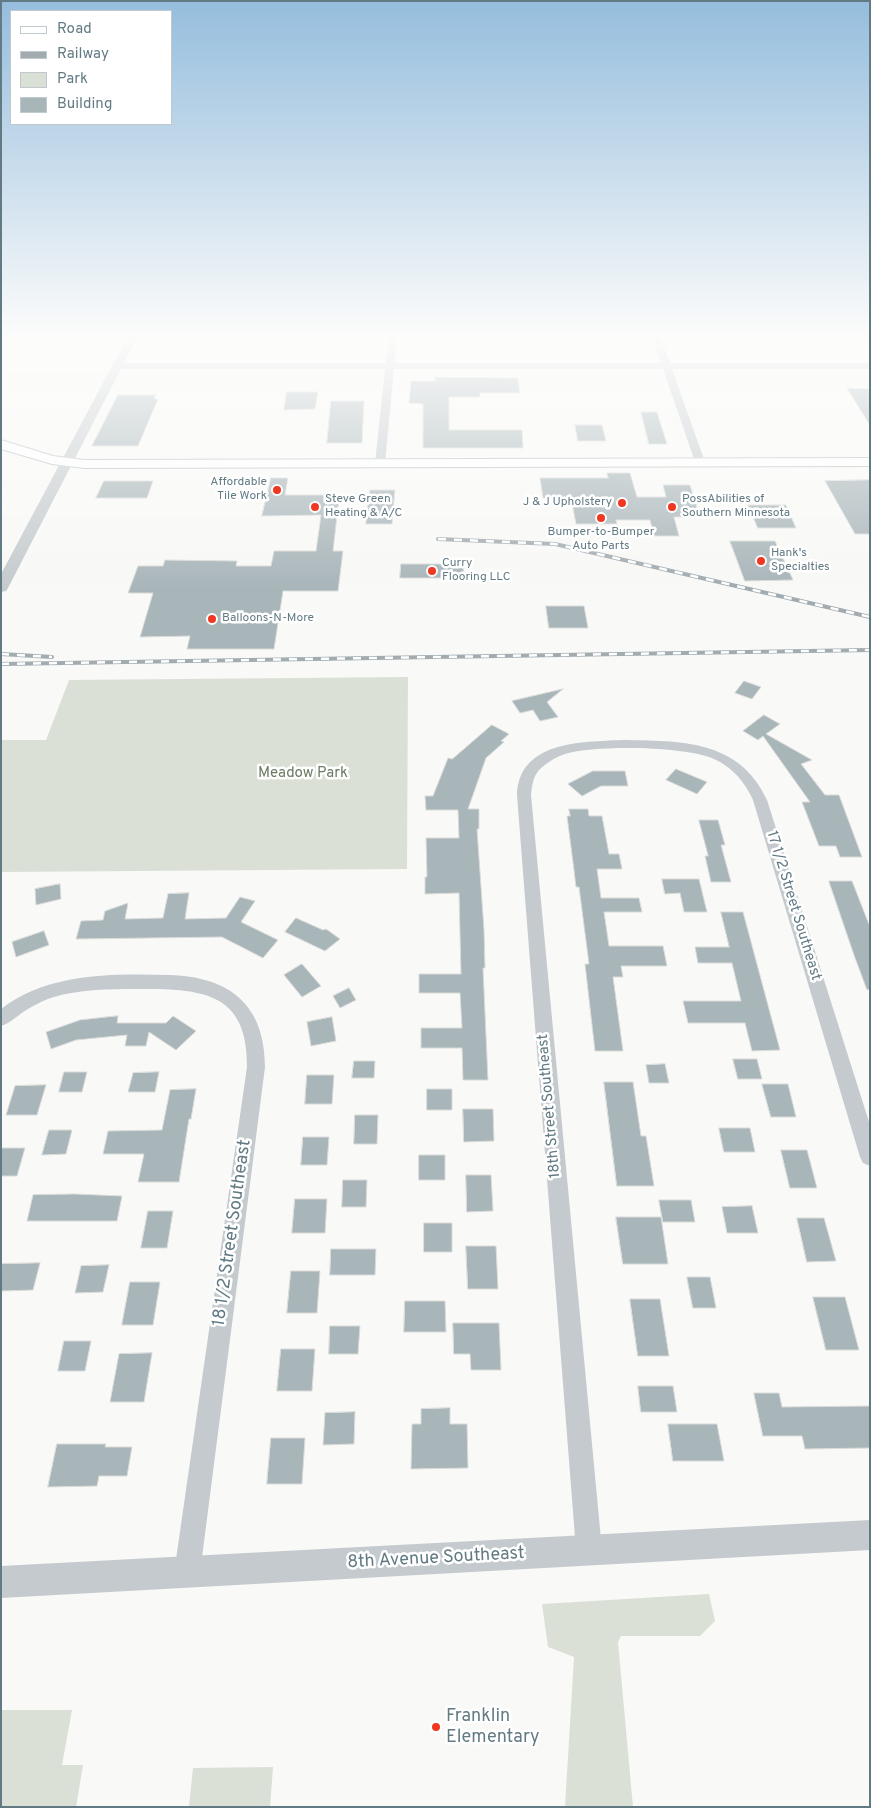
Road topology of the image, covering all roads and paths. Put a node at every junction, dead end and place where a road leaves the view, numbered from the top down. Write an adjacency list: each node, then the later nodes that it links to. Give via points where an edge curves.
1 (88, 420): 7 (street)
2 (384, 420): 8 (street)
3 (685, 420): 5 (street)
4 (1, 444): 7 (main road)
5 (700, 462): 6 (main road); 8 (main road)
6 (870, 462)
7 (65, 463): 8 (main road); 9 (street)
8 (380, 463)
9 (1, 588)
10 (630, 746): 12 (street, 17 1/2 Street Southeast, via 682,747 709,753 736,767 754,785); 14 (street, 18th Street Southeast, via 574,748 548,756 531,770 525,781 524,795)
11 (1, 1019): 15 (street, 18 1/2 Street Southeast, via 20,1004 56,988 84,983 179,982 206,987 229,998 252,1027 257,1047 256,1068)
12 (870, 1157)
13 (870, 1535): 14 (street, 8th Avenue Southeast)
14 (589, 1550): 15 (street, 8th Avenue Southeast)
15 (187, 1573): 16 (street, 8th Avenue Southeast)
16 (1, 1582)

